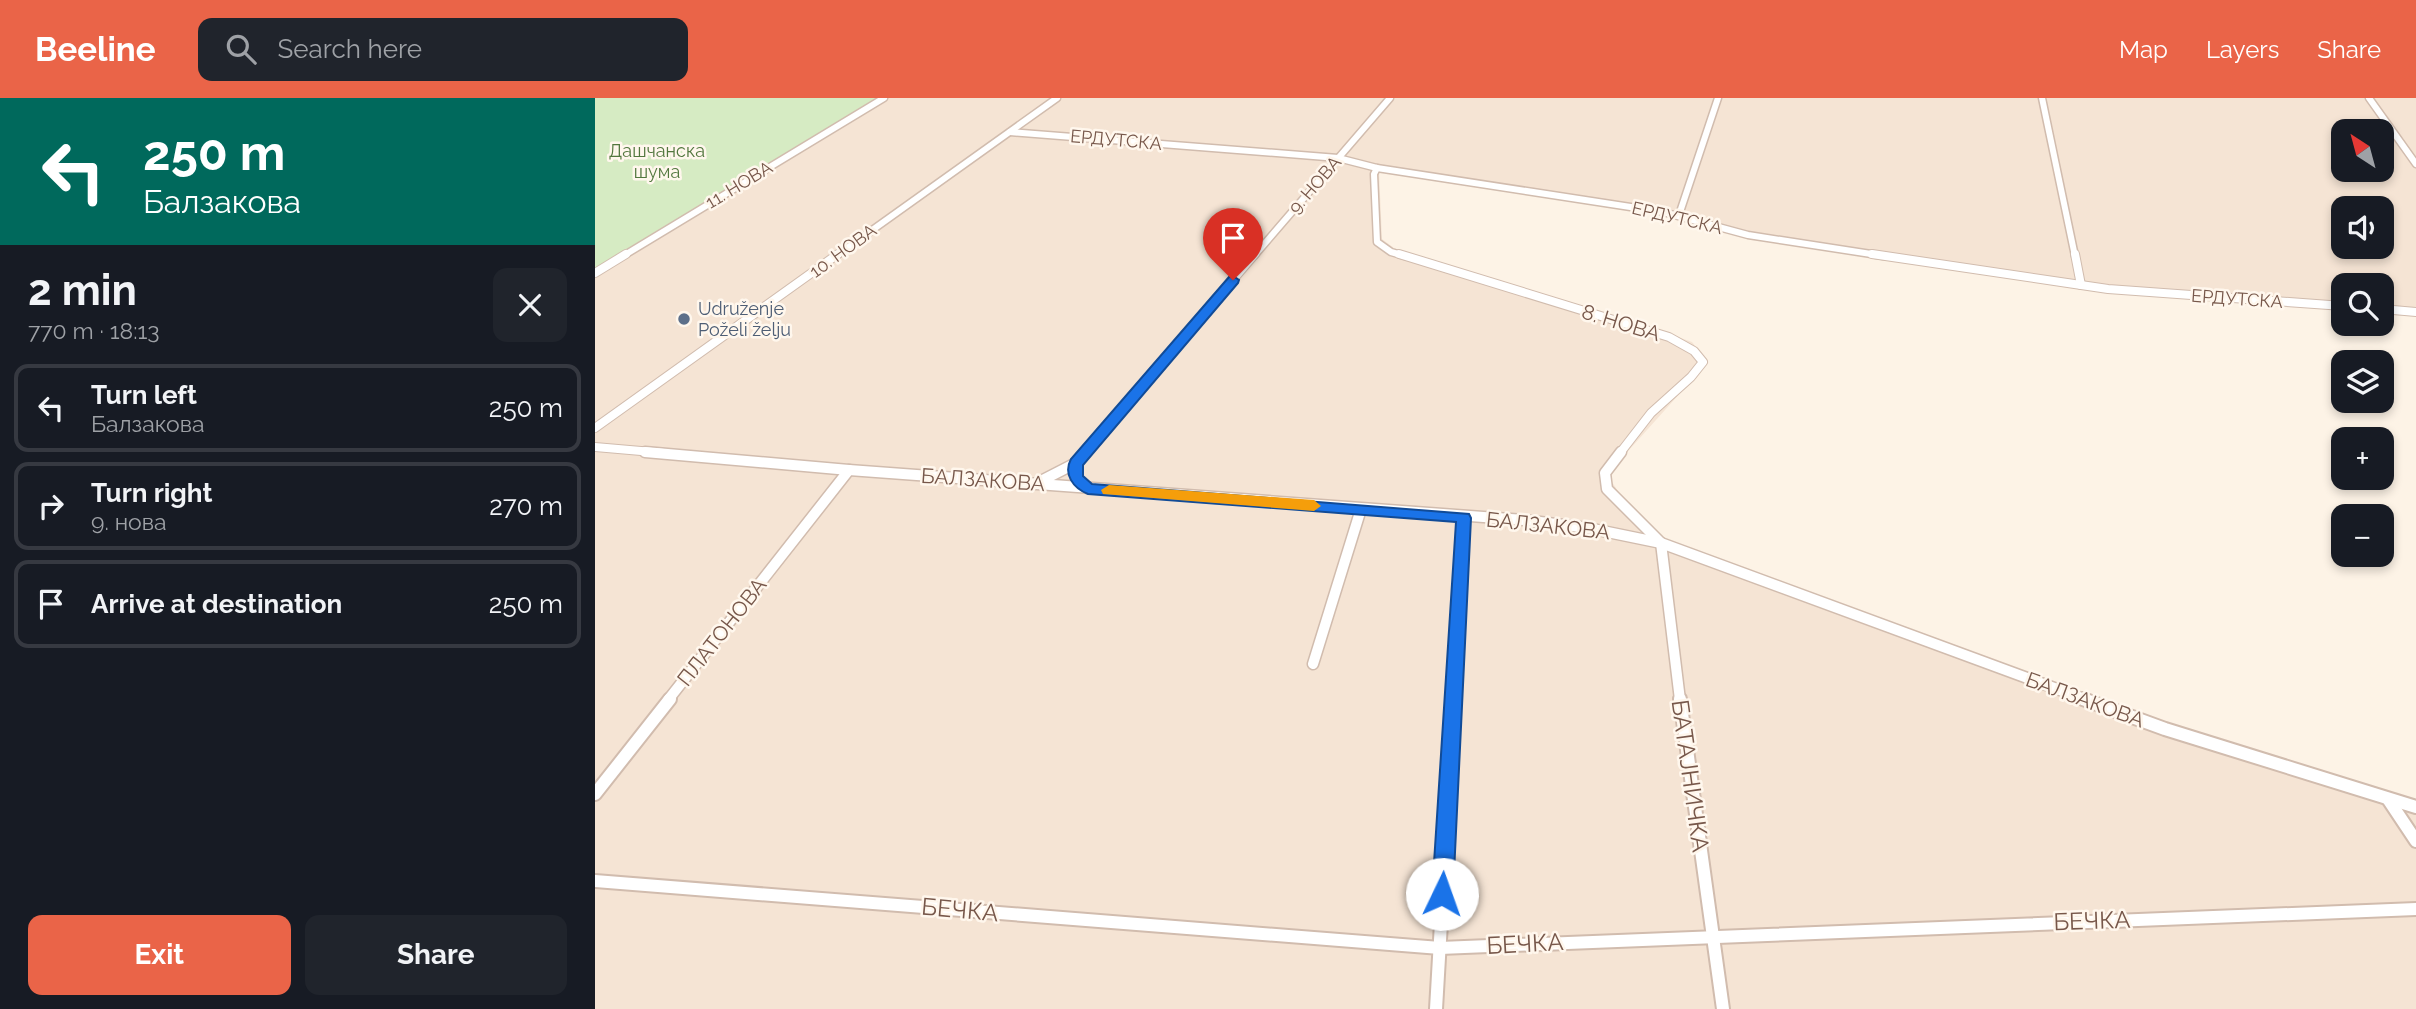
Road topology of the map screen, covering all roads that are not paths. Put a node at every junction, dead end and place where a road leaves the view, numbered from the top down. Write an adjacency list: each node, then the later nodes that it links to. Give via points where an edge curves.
1 (884, 98): 12 (street, 11. НОВА)
2 (1057, 98): 7 (street, 10. НОВА)
3 (1390, 98): 8 (street, 9. НОВА)
4 (1718, 98): 11 (street)
5 (2042, 98): 13 (street)
6 (2369, 98): 9 (street)
7 (1010, 132): 8 (street, ЕРДУТСКА); 17 (street, 10. НОВА)
8 (1338, 158): 10 (street, ЕРДУТСКА); 19 (street, 9. НОВА)
9 (2416, 164)
10 (1377, 168): 11 (street, ЕРДУТСКА); 25 (street, 8. НОВА, via 1377,242 1391,252 1669,337 1694,351 1703,362 1651,414 1605,473 1607,489)
11 (1679, 215): 13 (street, ЕРДУТСКА, via 1770,239)
12 (595, 272)
13 (2081, 285): 14 (street, ЕРДУТСКА)
14 (2331, 305)
15 (2394, 310): 16 (street)
16 (2416, 312)
17 (595, 428)
18 (595, 447): 20 (street, БАЛЗАКОВА)
19 (1076, 463): 21 (street, 9. НОВА); 22 (street, via 1076,478)
20 (849, 470): 21 (street, БАЛЗАКОВА); 27 (street, ПЛАТОНОВА)
21 (1033, 484): 22 (street, БАЛЗАКОВА)
22 (1088, 489): 23 (street, БАЛЗАКОВА)
23 (1361, 509): 24 (street, БАЛЗАКОВА); 26 (street)
24 (1464, 518): 25 (street, БАЛЗАКОВА, via 1588,528); 34 (street)
25 (1661, 543): 28 (street, БАЛЗАКОВА, via 2165,729); 33 (street, БАТАЈНИЧКА)
26 (1313, 664)
27 (595, 794)
28 (2388, 799): 29 (street, БАЛЗАКОВА); 30 (street)
29 (2416, 807)
30 (2416, 841)
31 (595, 881): 34 (street, БЕЧКА)
32 (2416, 909): 33 (street, БЕЧКА)
33 (1713, 935): 34 (street, БЕЧКА); 36 (street, БАТАЈНИЧКА)
34 (1440, 948): 35 (street)
35 (1436, 1009)
36 (1723, 1009)

